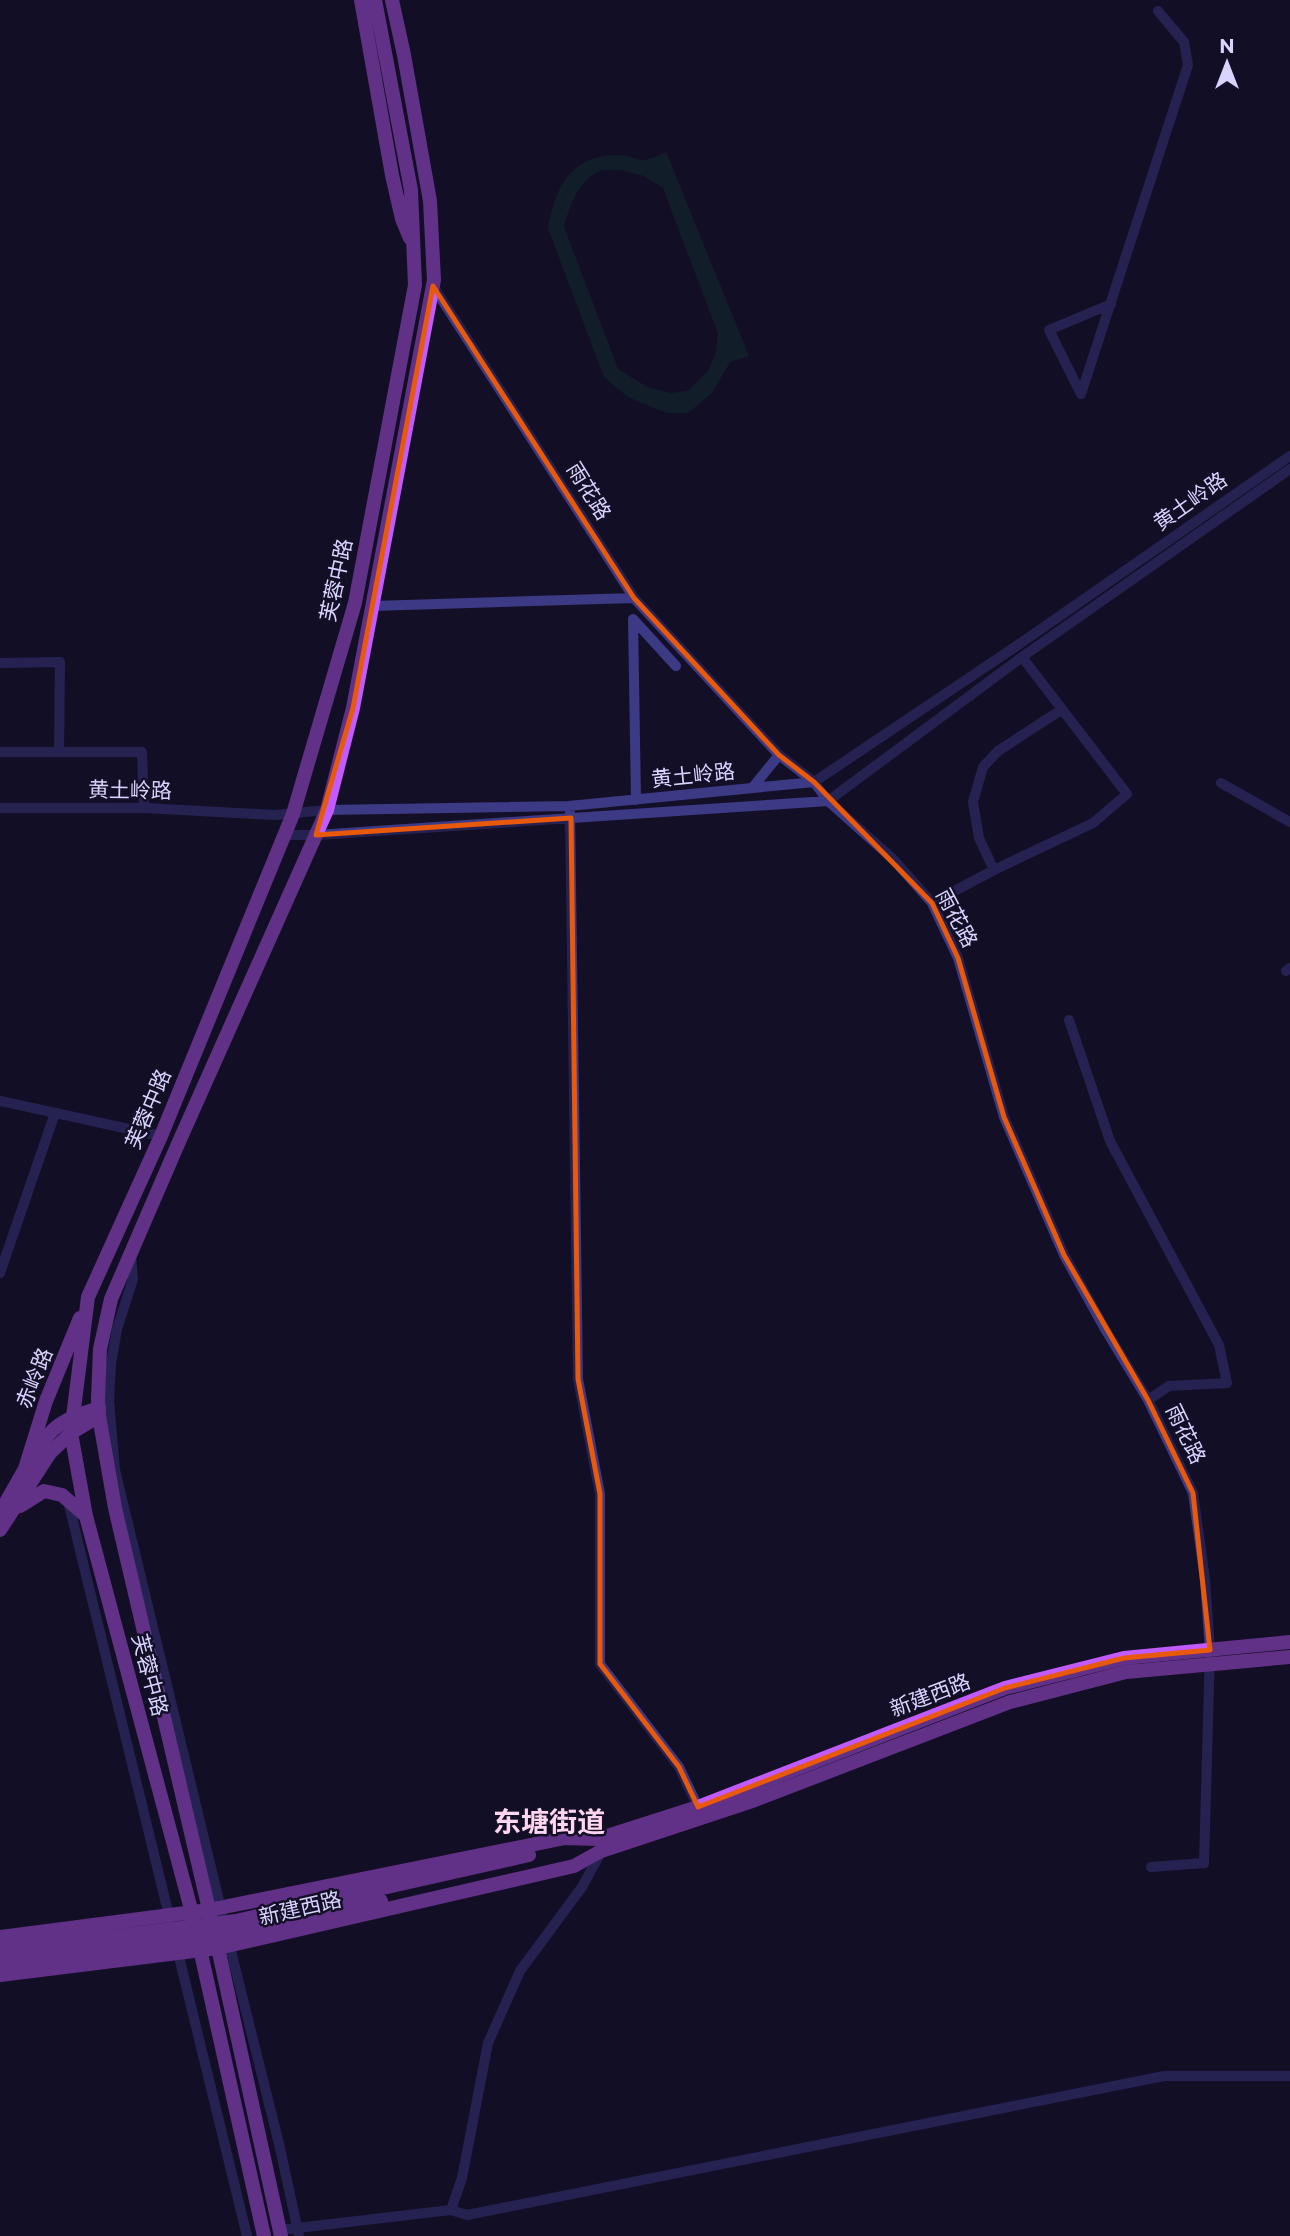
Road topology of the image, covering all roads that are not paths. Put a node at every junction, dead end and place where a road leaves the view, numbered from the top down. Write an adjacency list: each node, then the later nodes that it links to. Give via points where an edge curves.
1 (361, 0): 5 (main road, via 392,175)
2 (375, 0): 5 (main road, 芙蓉中路, via 411,190)
3 (392, 0): 6 (main road, 芙蓉中路, via 430,201)
4 (1158, 11): 7 (street, via 1184,42 1188,65)
5 (415, 250): 28 (main road, 芙蓉中路, via 415,285 355,603)
6 (433, 286): 10 (street, 雨花路); 11 (main road, 芙蓉中路)
7 (1111, 304): 7 (street, via 1049,330 1081,394 1107,317)
8 (1290, 456): 19 (street, 黄土岭路)
9 (1290, 470): 12 (street, 黄土岭路)
10 (634, 598): 11 (street); 18 (street, 雨花路)
11 (373, 606): 27 (main road, 芙蓉中路, via 354,708)
12 (1021, 657): 15 (street); 23 (street, 黄土岭路)
13 (0, 663): 17 (street, via 60,662)
14 (676, 666): 22 (street, via 633,620)
15 (1061, 710): 33 (street, via 998,751 983,767 973,802 979,838); 33 (street, via 1127,793 1093,823)
16 (0, 752): 17 (street)
17 (59, 752): 26 (street, via 142,752)
18 (779, 755): 19 (street, 雨花路); 21 (street)
19 (814, 782): 21 (street, 黄土岭路); 23 (street, 雨花路)
20 (1221, 783): 30 (street)
21 (753, 787): 22 (street, 黄土岭路)
22 (636, 800): 24 (street, 黄土岭路)
23 (828, 801): 29 (street, 黄土岭路); 34 (street, 雨花路)
24 (569, 806): 27 (street, 黄土岭路); 29 (street)
25 (0, 808): 26 (street, 黄土岭路)
26 (144, 808): 28 (street, 黄土岭路)
27 (327, 810): 28 (street, 黄土岭路); 32 (main road, 芙蓉中路)
28 (293, 814): 31 (main road, 芙蓉中路)
29 (571, 818): 32 (street, 黄土岭路); 54 (street, via 578,1379 600,1494 600,1664 679,1767)
30 (1290, 822)
31 (283, 835): 32 (street, 黄土岭路); 38 (main road, 芙蓉中路)
32 (316, 835): 39 (main road, 芙蓉中路)
33 (993, 870): 34 (street)
34 (932, 903): 42 (street, 雨花路, via 958,958 1004,1117 1064,1255)
35 (1069, 1020): 42 (street, via 1110,1141 1219,1345 1227,1383 1169,1386)
36 (0, 1101): 37 (street)
37 (55, 1113): 38 (street); 40 (street)
38 (161, 1136): 41 (main road, 芙蓉中路)
39 (131, 1253): 43 (main road, 芙蓉中路, via 111,1299 100,1349); 57 (street, via 133,1279 111,1364 115,1470)
40 (0, 1273)
41 (88, 1297): 44 (main road, 芙蓉中路); 46 (main road, 赤岭路, via 46,1401)
42 (1148, 1400): 52 (street, 雨花路, via 1193,1493)
43 (99, 1412): 44 (main road, 赤岭路); 45 (main road, 赤岭路); 57 (main road, 芙蓉中路, via 115,1507)
44 (73, 1417): 45 (main road, 芙蓉中路); 46 (main road, 赤岭路, via 54,1429)
45 (71, 1433): 48 (main road, 赤岭路); 49 (main road, 芙蓉中路)
46 (23, 1475): 48 (main road, 赤岭路)
47 (68, 1501): 48 (main road, via 44,1491); 49 (main road); 59 (street)
48 (6, 1511): 50 (main road, 赤岭路)
49 (86, 1516): 58 (main road, 芙蓉中路)
50 (0, 1530)
51 (1290, 1642): 52 (main road, 新建西路)
52 (1210, 1657): 53 (main road, 新建西路); 54 (main road, 新建西路, via 1124,1658 1005,1688); 55 (main road, 新建西路, via 1126,1672 1010,1702 755,1800); 56 (street, 雨花路, via 1204,1863)
53 (1290, 1657)
54 (698, 1807): 55 (main road, 新建西路)
55 (600, 1845): 57 (main road, 新建西路, via 565,1838); 61 (main road, 新建西路, via 574,1866); 62 (main road, 新建西路, via 236,1921); 65 (main road, 新建西路, via 239,1933); 68 (street, via 582,1887 520,1972 488,2043 462,2178)
56 (1151, 1867)
57 (215, 1909): 58 (main road, 新建西路); 61 (main road, 芙蓉中路)
58 (192, 1913): 59 (main road, 新建西路); 63 (main road, 芙蓉中路)
59 (170, 1916): 60 (main road, 新建西路); 64 (street)
60 (0, 1937)
61 (224, 1947): 63 (main road, 新建西路); 69 (street, via 280,2148); 70 (main road, 芙蓉中路)
62 (0, 1951)
63 (200, 1951): 64 (main road, 新建西路); 72 (main road, 芙蓉中路)
64 (179, 1953): 66 (main road, 新建西路); 71 (street)
65 (0, 1964)
66 (0, 1975)
67 (1290, 2076): 68 (street, via 1164,2076 467,2215)
68 (451, 2210): 69 (street)
69 (298, 2232): 70 (street)
70 (281, 2233)
71 (247, 2236)
72 (264, 2236)

